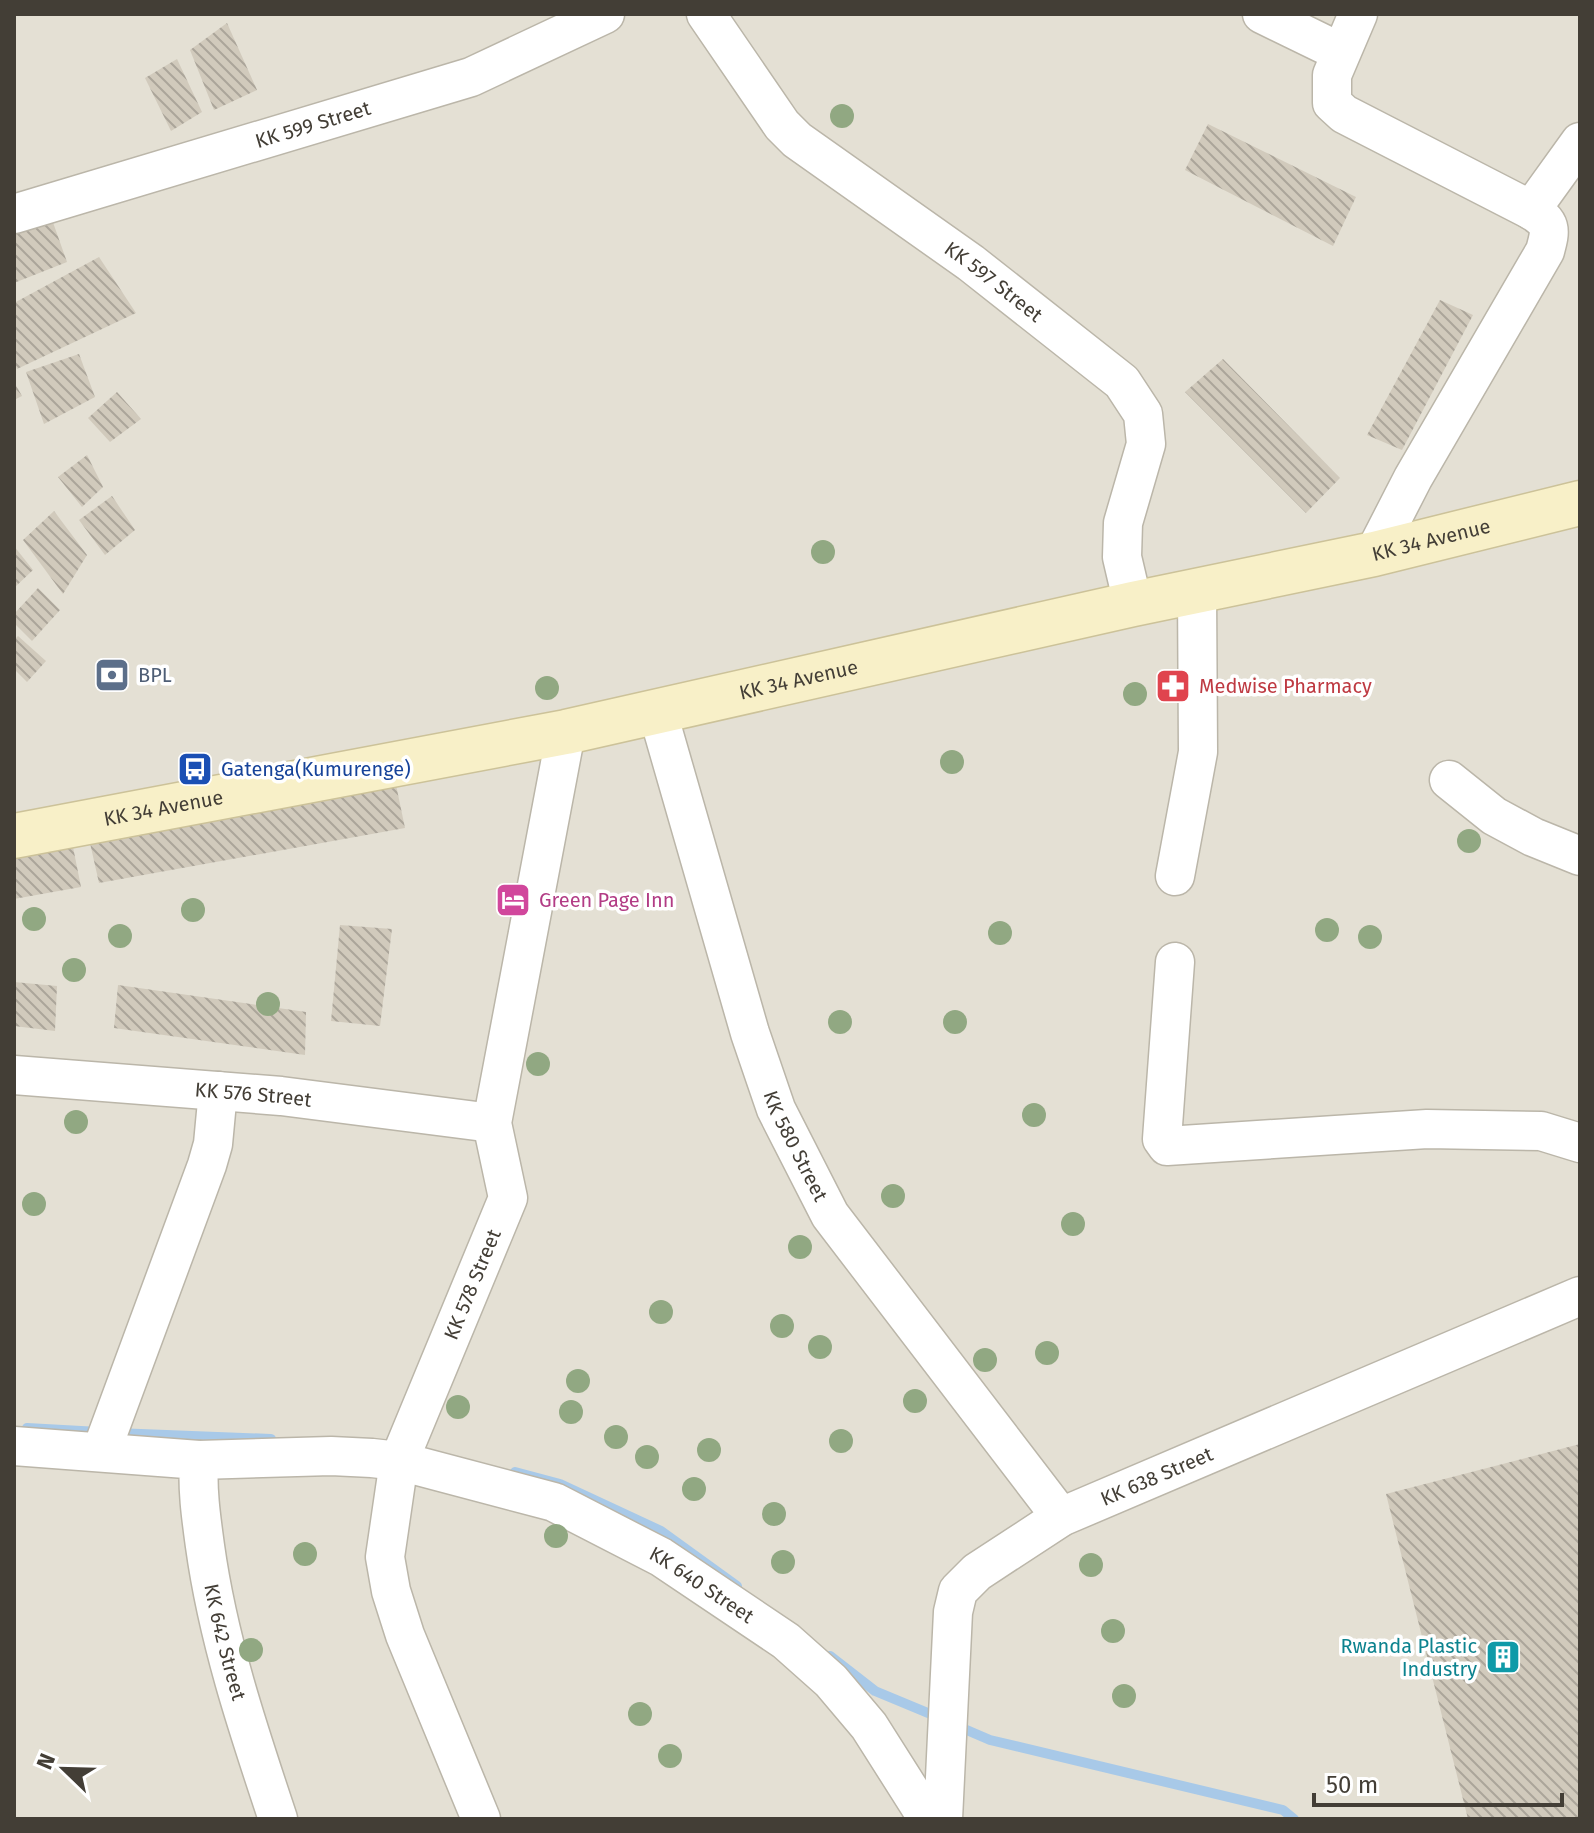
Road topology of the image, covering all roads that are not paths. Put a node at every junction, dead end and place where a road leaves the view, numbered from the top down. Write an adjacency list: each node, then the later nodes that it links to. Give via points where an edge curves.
1 (605, 14): 8 (street, KK 599 Street, via 471,77)
2 (706, 14): 12 (street, KK 597 Street, via 797,140 971,263 1122,382 1143,414 1146,444 1123,523 1122,557)
3 (1262, 14): 5 (street)
4 (1358, 14): 5 (street)
5 (1340, 52): 7 (street, via 1332,75 1332,103 1344,114)
6 (1580, 142): 7 (street)
7 (1531, 210): 10 (street, via 1544,218 1550,231 1545,251)
8 (14, 214)
9 (1580, 503): 10 (main road, KK 34 Avenue)
10 (1374, 554): 11 (main road, KK 34 Avenue)
11 (1197, 590): 12 (main road, KK 34 Avenue); 18 (street, via 1198,752)
12 (1133, 604): 13 (main road, KK 34 Avenue)
13 (657, 710): 14 (main road, KK 34 Avenue); 29 (street, KK 580 Street, via 776,1109 830,1215)
14 (566, 732): 16 (main road, KK 34 Avenue); 22 (street, KK 578 Street)
15 (1449, 780): 17 (street, via 1494,816)
16 (14, 836)
17 (1580, 856)
18 (1175, 876)
19 (1175, 962): 23 (street, via 1162,1139 1167,1146 1427,1129 1541,1131)
20 (14, 1075): 21 (street, KK 576 Street)
21 (218, 1091): 22 (street, KK 576 Street); 26 (street, via 207,1165)
22 (492, 1123): 28 (street, KK 578 Street, via 508,1198)
23 (1580, 1143)
24 (1580, 1296): 29 (street, KK 638 Street)
25 (14, 1446): 26 (street)
26 (101, 1452): 27 (street)
27 (199, 1460): 28 (street, via 331,1456); 30 (street, KK 642 Street, via 197,1485 211,1589 235,1688)
28 (399, 1461): 31 (street, KK 578 Street, via 385,1557 391,1591); 32 (street, KK 640 Street, via 554,1502 661,1557 786,1641 831,1681 869,1726)
29 (1061, 1517): 33 (street, KK 638 Street, via 977,1572 958,1591)
30 (278, 1819)
31 (481, 1819)
32 (928, 1819)
33 (943, 1819)

